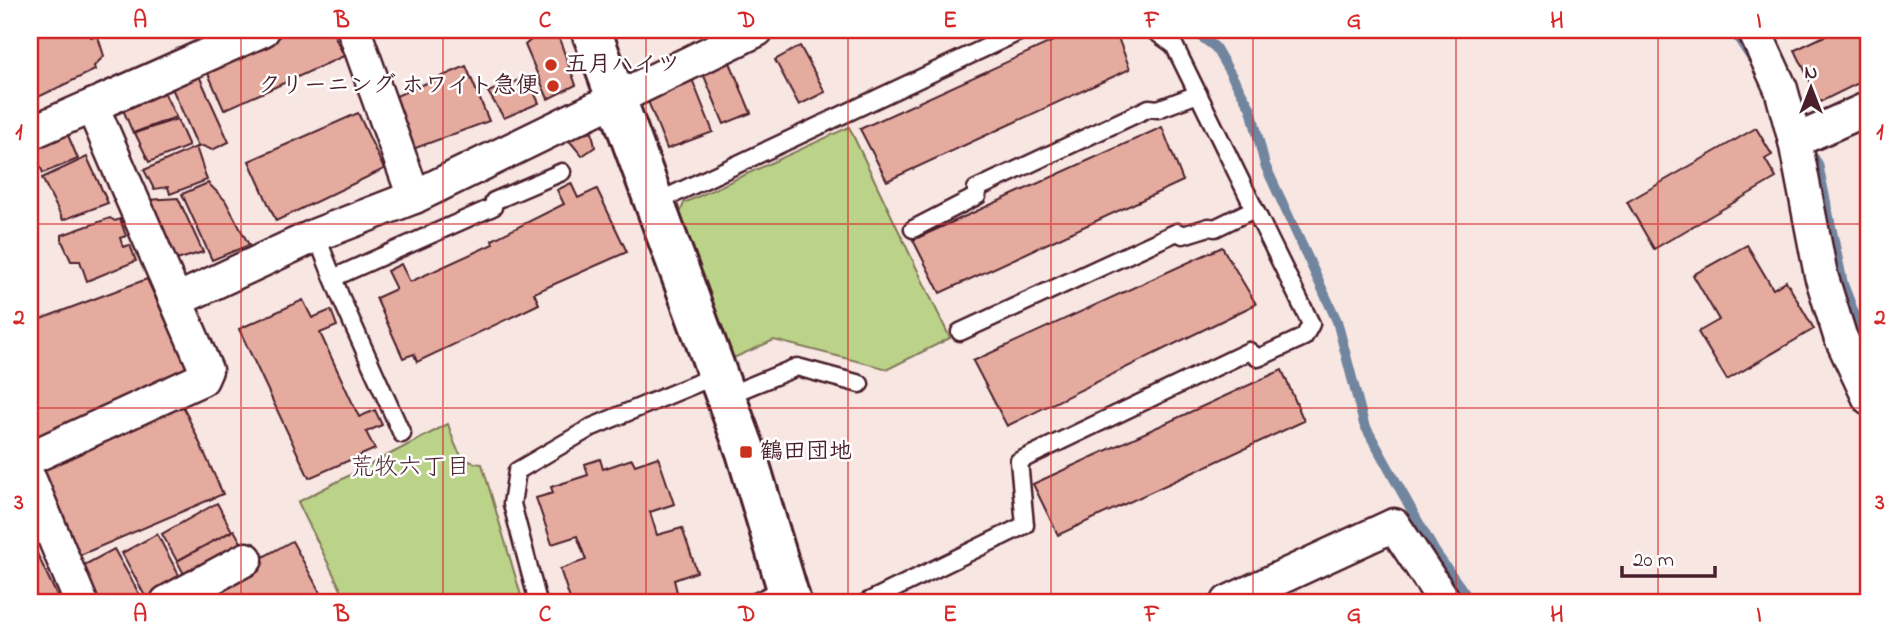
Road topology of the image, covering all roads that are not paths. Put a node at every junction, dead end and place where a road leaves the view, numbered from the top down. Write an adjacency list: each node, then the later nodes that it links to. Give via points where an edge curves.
1 (263, 30): 10 (street)
2 (354, 30): 15 (street)
3 (591, 30): 9 (street)
4 (757, 30): 9 (street)
5 (1023, 30): 16 (lane)
6 (1153, 30): 8 (lane, via 1174,45)
7 (1754, 30): 13 (street, via 1781,89)
8 (1198, 94): 17 (lane); 18 (lane, via 1158,109 1149,107 1001,177 976,189 977,196)
9 (616, 98): 15 (street); 16 (street)
10 (92, 106): 12 (street); 21 (street)
11 (1869, 108): 13 (street)
12 (30, 133)
13 (1795, 141): 25 (street, via 1821,275 1840,336)
14 (562, 173): 20 (lane)
15 (414, 197): 19 (street)
16 (655, 203): 24 (street)
17 (1254, 209): 22 (lane, via 1215,228 1183,235 1177,232); 34 (lane, via 1311,324 1304,337 1258,358 1249,351 1019,461 1025,525)
18 (913, 229)
19 (316, 235): 20 (lane); 21 (street)
20 (333, 278): 26 (lane)
21 (177, 300): 27 (street, via 206,370 202,379)
22 (960, 332)
23 (860, 384): 24 (lane, via 797,367)
24 (722, 385): 30 (street, via 746,452); 33 (lane, via 592,427 517,471 512,504)
25 (1869, 398)
26 (402, 434)
27 (30, 458)
28 (30, 480): 31 (street)
29 (246, 559): 32 (street)
30 (778, 597)
31 (81, 602)
32 (167, 602)
33 (538, 602)
34 (867, 602)
35 (1228, 602): 36 (street, via 1394,525)
36 (1445, 602)

